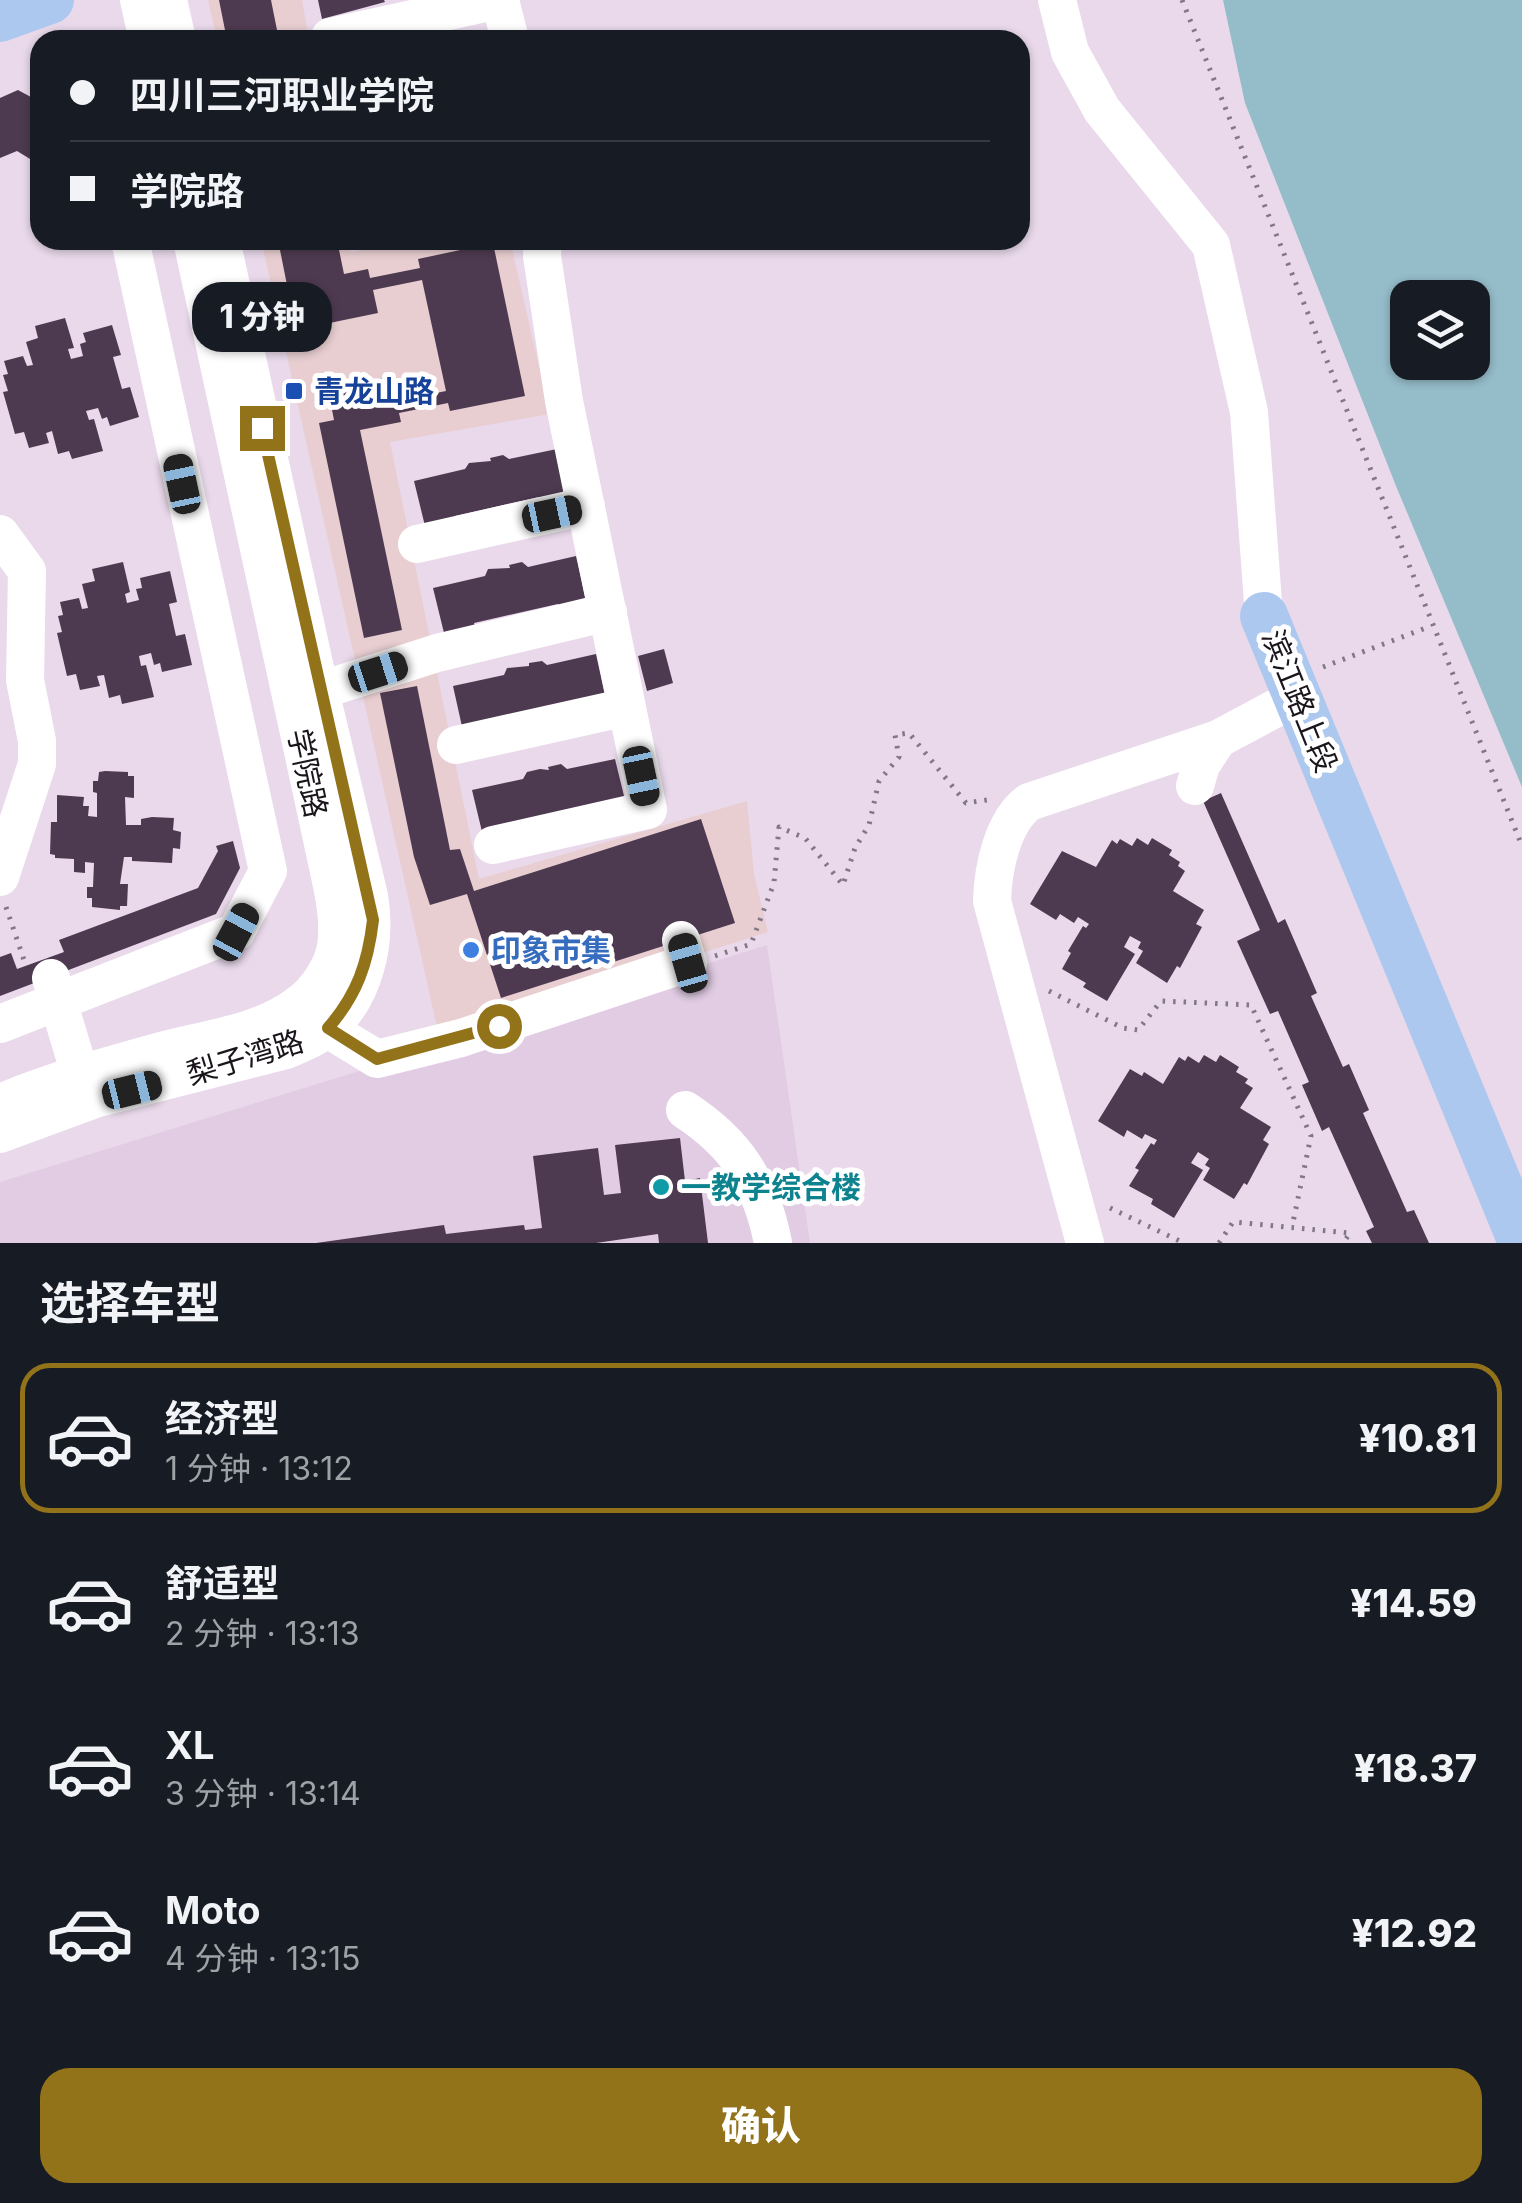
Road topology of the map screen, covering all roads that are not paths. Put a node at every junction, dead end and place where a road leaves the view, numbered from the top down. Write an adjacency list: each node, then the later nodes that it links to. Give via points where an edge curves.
1 (50, 0): 6 (main road)
2 (139, 0): 7 (street)
3 (168, 0): 8 (street)
4 (500, 0): 9 (street); 10 (street)
5 (1057, 0): 21 (street, via 1070,52 1102,110 1211,245 1249,412)
6 (0, 18)
7 (146, 30)
8 (175, 30)
9 (362, 30)
10 (508, 30)
11 (132, 250): 17 (street)
12 (194, 250): 15 (street, 学院路)
13 (223, 250): 23 (street, 学院路)
14 (543, 250): 16 (street)
15 (250, 501): 17 (street); 23 (street, 学院路)
16 (586, 506): 19 (street); 20 (street)
17 (184, 521): 33 (street, via 268,871 236,932)
18 (0, 534): 30 (street, via 26,572 26,680 37,740 37,764)
19 (417, 544)
20 (608, 612): 23 (street); 24 (street)
21 (1264, 616): 22 (main road, 滨江路上段, via 1262,674)
22 (1284, 694): 25 (street); 40 (main road, 滨江路上段); 43 (main road, 滨江路上段)
23 (306, 695): 29 (street, 学院路); 31 (street, 学院路)
24 (627, 706): 26 (street); 28 (street, via 648,810)
25 (1218, 738): 27 (street); 42 (street, via 1029,802 1018,811 993,871 992,901)
26 (456, 745)
27 (1195, 786)
28 (493, 845)
29 (364, 873): 35 (street, 梨子湾路, via 373,920 366,967)
30 (3, 891)
31 (333, 896): 36 (street, 梨子湾路, via 336,946 328,970 298,1006 260,1025)
32 (685, 951): 35 (street, via 461,1038 377,1059)
33 (45, 981): 34 (street); 36 (street)
34 (0, 1024)
35 (328, 1028): 39 (street, 梨子湾路, via 286,1050 98,1098)
36 (80, 1074): 37 (street, 梨子湾路)
37 (0, 1102)
38 (685, 1110): 41 (street, via 724,1139 752,1176)
39 (0, 1134)
40 (1522, 1242)
41 (774, 1243)
42 (1086, 1243)
43 (1493, 1243)

